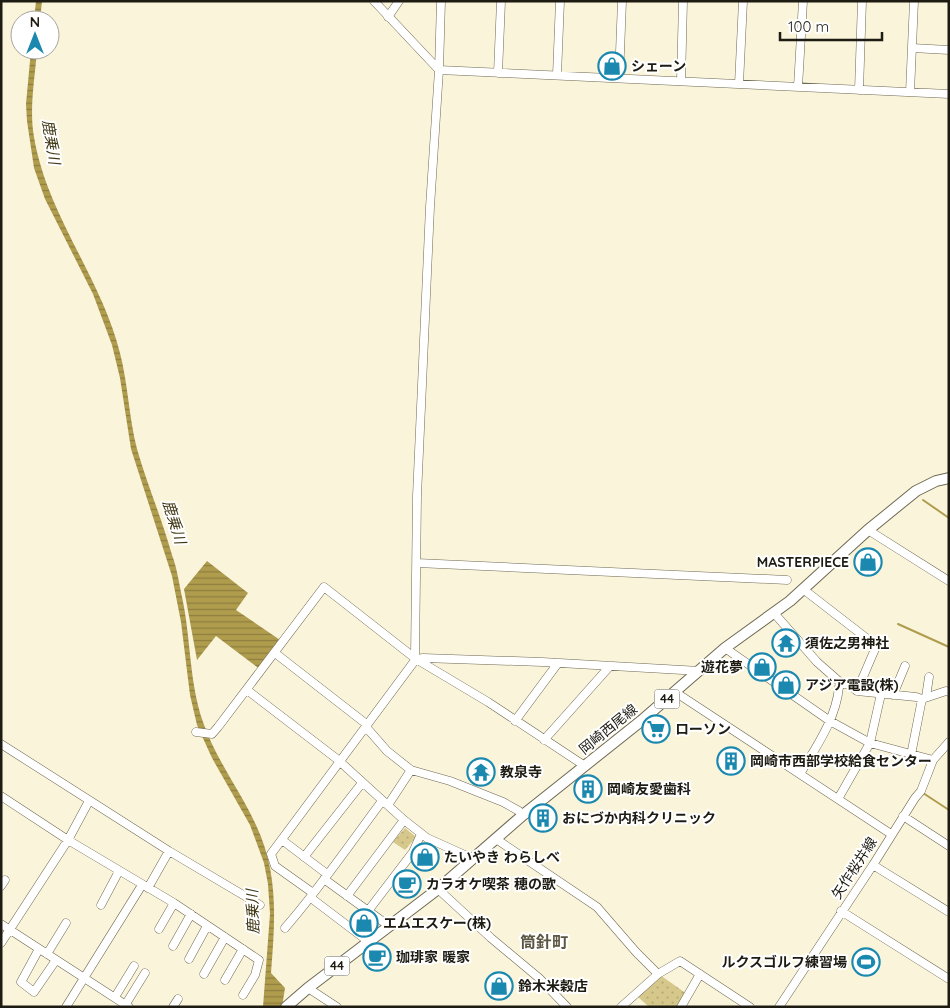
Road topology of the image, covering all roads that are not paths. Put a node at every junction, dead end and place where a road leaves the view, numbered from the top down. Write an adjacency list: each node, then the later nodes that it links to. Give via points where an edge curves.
1 (374, 1): 12 (street)
2 (399, 1): 12 (street)
3 (441, 1): 15 (street)
4 (501, 1): 16 (street)
5 (560, 1): 17 (street)
6 (622, 1): 18 (street)
7 (682, 1): 19 (street)
8 (743, 1): 20 (street)
9 (803, 1): 21 (street)
10 (862, 1): 22 (street)
11 (914, 1): 13 (street)
12 (388, 17): 15 (street)
13 (912, 48): 14 (street); 23 (street)
14 (949, 50)
15 (439, 70): 16 (street); 27 (street, via 427,205)
16 (498, 73): 17 (street)
17 (557, 75): 18 (street)
18 (618, 78): 19 (street)
19 (681, 81): 20 (street)
20 (739, 84): 21 (street)
21 (798, 87): 22 (street)
22 (860, 90): 23 (street)
23 (910, 92): 24 (street)
24 (949, 94)
25 (949, 478): 26 (main road, 岡崎西尾線 / 44, via 926,485)
26 (868, 530): 29 (street); 30 (main road, 岡崎西尾線 / 44)
27 (417, 563): 28 (street); 34 (street)
28 (787, 580)
29 (949, 582)
30 (803, 590): 31 (main road, 岡崎西尾線 / 44); 42 (street, via 874,644 875,649)
31 (774, 612): 32 (main road, 岡崎西尾線 / 44); 40 (street, via 817,662)
32 (726, 648): 38 (main road, 岡崎西尾線 / 44); 49 (street)
33 (275, 653): 34 (street, via 324,587); 41 (street); 50 (street)
34 (416, 658): 35 (street); 48 (street); 50 (street)
35 (558, 663): 36 (street); 48 (street)
36 (610, 666): 38 (street); 52 (street)
37 (905, 666): 46 (street)
38 (700, 671): 43 (main road, 岡崎西尾線 / 44)
39 (929, 677): 47 (street)
40 (842, 684): 42 (street, via 849,684); 49 (street)
41 (246, 690): 51 (street, via 212,734); 58 (street)
42 (857, 691): 45 (street)
43 (675, 692): 59 (main road, 岡崎西尾線 / 44); 61 (street)
44 (949, 692): 47 (street)
45 (881, 694): 46 (street); 53 (street)
46 (893, 695): 47 (street)
47 (924, 698): 56 (street)
48 (516, 721): 52 (street)
49 (830, 721): 53 (street); 61 (street)
50 (366, 727): 58 (street); 60 (street, via 386,751)
51 (196, 732)
52 (544, 740): 59 (street)
53 (870, 742): 56 (street); 64 (street)
54 (949, 742): 57 (street, 矢作桜井線)
55 (1, 744): 65 (street)
56 (911, 755): 57 (street)
57 (933, 760): 68 (street, 矢作桜井線, via 921,791)
58 (340, 763): 62 (street); 74 (street)
59 (585, 766): 67 (main road, 岡崎西尾線 / 44)
60 (411, 770): 66 (street); 67 (street, via 503,802)
61 (800, 774): 64 (street)
62 (362, 783): 66 (street); 77 (street)
63 (1, 796): 73 (street)
64 (838, 799): 71 (street)
65 (89, 801): 73 (street); 76 (street)
66 (385, 803): 69 (street); 81 (street)
67 (523, 816): 72 (main road, 岡崎西尾線 / 44)
68 (903, 816): 71 (street, 矢作桜井線); 75 (street)
69 (404, 820): 70 (street); 85 (street)
70 (422, 834): 78 (street); 89 (street, via 413,852)
71 (891, 834): 79 (street, 矢作桜井線)
72 (496, 839): 78 (main road, 岡崎西尾線 / 44); 112 (street, via 597,907)
73 (68, 840): 80 (street); 99 (street)
74 (282, 840): 77 (street); 84 (street, via 271,854 275,866)
75 (949, 846)
76 (169, 851): 82 (street); 88 (street)
77 (304, 857): 81 (street)
78 (471, 861): 83 (main road, 岡崎西尾線 / 44)
79 (873, 865): 90 (street, 矢作桜井線); 91 (street)
80 (119, 871): 82 (street); 87 (street)
81 (326, 876): 84 (street); 85 (street)
82 (145, 887): 86 (street); 114 (street)
83 (438, 889): 96 (main road, 岡崎西尾線 / 44); 126 (street)
84 (312, 896): 97 (street); 101 (street)
85 (347, 896): 89 (street)
86 (174, 903): 92 (street); 98 (street)
87 (101, 905)
88 (260, 905)
89 (368, 911): 96 (street)
90 (841, 911): 115 (street); 130 (street, 矢作桜井線)
91 (949, 912)
92 (191, 914): 95 (street); 103 (street)
93 (66, 923): 106 (street)
94 (1, 924): 99 (street)
95 (207, 926): 100 (street); 107 (street)
96 (389, 926): 101 (main road, 岡崎西尾線 / 44)
97 (285, 928)
98 (159, 929)
99 (10, 930): 102 (street); 104 (street)
100 (225, 938): 105 (street); 111 (street)
101 (369, 942): 117 (main road, 岡崎西尾線 / 44)
102 (1, 943)
103 (173, 946)
104 (39, 949): 106 (street); 108 (street, via 21,982 34,992)
105 (242, 949): 116 (street); 118 (street, via 258,960 255,975)
106 (47, 954): 108 (street)
107 (189, 959)
108 (56, 960): 114 (street)
109 (134, 966): 119 (street)
110 (145, 973): 121 (street)
111 (204, 974)
112 (658, 974): 113 (street, via 680,960); 127 (street)
113 (700, 974): 128 (street); 129 (street)
114 (84, 979): 119 (street); 122 (street)
115 (949, 979)
116 (225, 980)
117 (308, 988): 124 (main road, 岡崎西尾線 / 44); 125 (street)
118 (243, 995)
119 (115, 997): 121 (street)
120 (178, 999): 123 (street)
121 (126, 1006)
122 (66, 1007)
123 (173, 1007)
124 (286, 1007)
125 (337, 1007)
126 (567, 1007)
127 (621, 1007)
128 (681, 1007)
129 (750, 1007)
130 (778, 1007)

